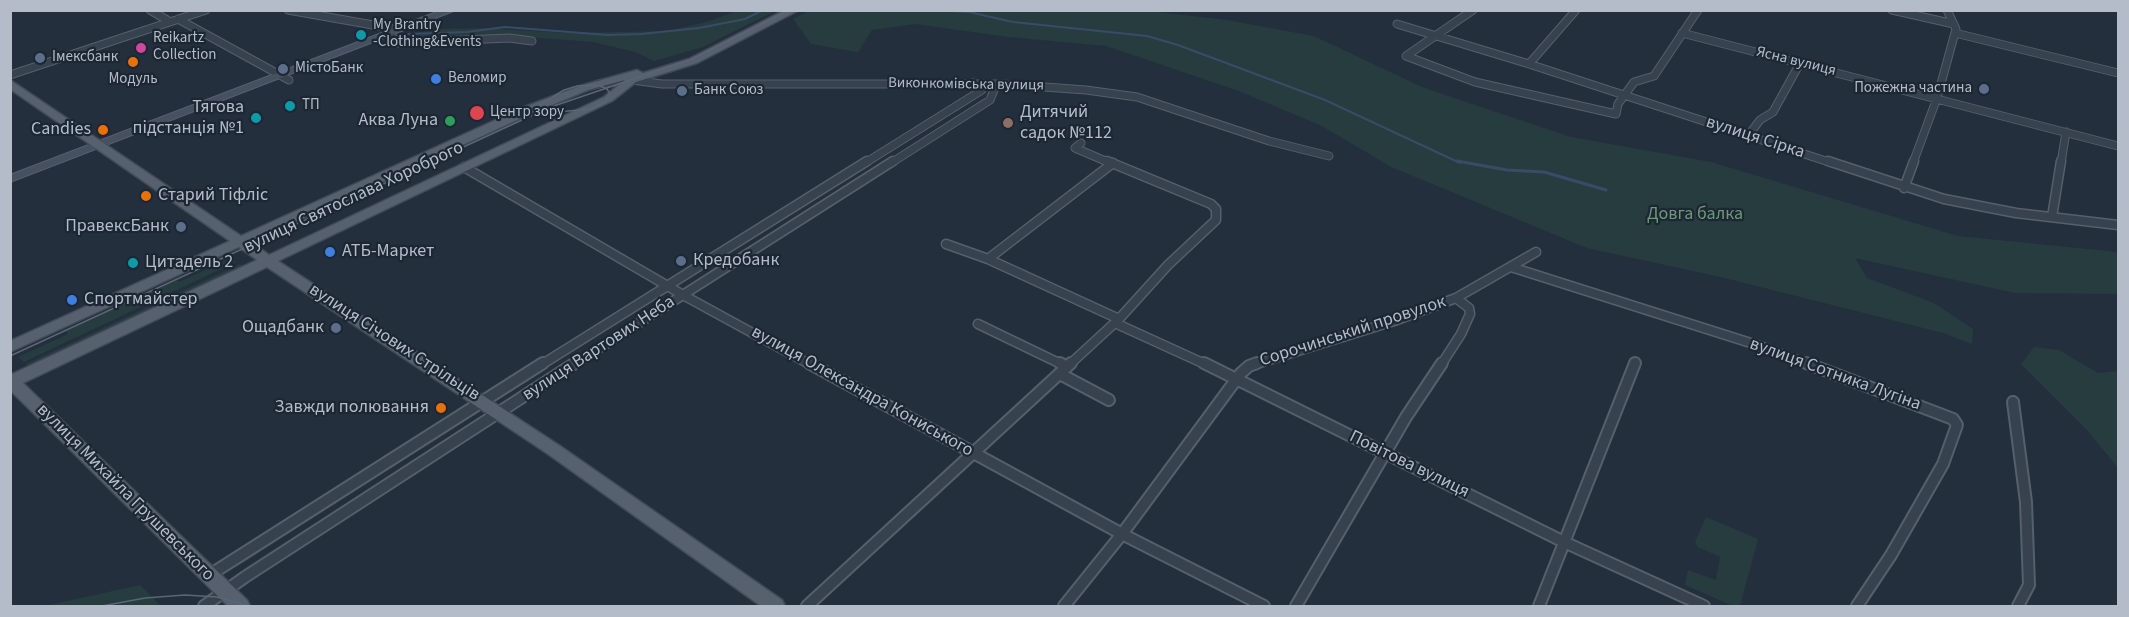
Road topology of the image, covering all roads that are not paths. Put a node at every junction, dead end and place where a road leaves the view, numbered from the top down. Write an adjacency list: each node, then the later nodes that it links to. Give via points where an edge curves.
1 (150, 10): 13 (street)
2 (206, 10): 12 (street)
3 (288, 10): 19 (street, via 390,28)
4 (452, 10): 19 (street)
5 (782, 10): 14 (main road)
6 (794, 10): 14 (main road)
7 (1473, 10): 20 (street)
8 (1576, 10): 24 (street)
9 (1698, 10): 17 (street)
10 (1892, 10): 16 (street)
11 (1947, 10): 16 (street)
12 (178, 20): 27 (street); 28 (street)
13 (167, 21)
14 (764, 23): 22 (main road)
15 (1397, 24): 20 (street, вулиця Сірка)
16 (1954, 24): 18 (street)
17 (1682, 33): 23 (street, Ясна вулиця); 37 (street, via 1654,76 1634,82)
18 (1955, 33): 26 (street); 38 (street)
19 (390, 34): 21 (street, via 398,43 509,38); 28 (street)
20 (1438, 36): 24 (street, вулиця Сірка); 37 (street, via 1406,56 1475,82 1616,114)
21 (532, 41)
22 (687, 60): 25 (main road, вулиця Святослава Хороброго); 29 (main road, вулиця Святослава Хороброго)
23 (1800, 63): 38 (street, Ясна вулиця); 41 (street, via 1773,112 1760,120)
24 (1529, 64): 37 (street, вулиця Сірка)
25 (656, 73): 29 (main road, вулиця Святослава Хороброго); 32 (main road, via 652,79)
26 (2118, 73)
27 (10, 75)
28 (286, 78): 43 (street)
29 (630, 78): 32 (street, Виконкомівська вулиця); 33 (main road, вулиця Святослава Хороброго); 36 (main road, вулиця Святослава Хороброго)
30 (10, 83): 43 (main road, вулиця Січових Стрільців)
31 (973, 83): 32 (street, Виконкомівська вулиця); 34 (street, вулиця Вартових Неба)
32 (662, 84)
33 (594, 85): 36 (street); 39 (main road, вулиця Святослава Хороброго)
34 (984, 87): 45 (street, Виконкомівська вулиця, via 1024,85 1137,97 1269,141); 58 (street, вулиця Вартових Неба); 59 (street, вулиця Вартових Неба, via 994,93 990,100)
35 (554, 88): 39 (main road, via 543,102)
36 (615, 89): 47 (main road, вулиця Святослава Хороброго)
37 (1625, 96): 41 (street, вулиця Сірка)
38 (1937, 98): 40 (street, Ясна вулиця); 49 (street)
39 (526, 111): 52 (main road, вулиця Святослава Хороброго)
40 (2066, 132): 44 (street, Ясна вулиця); 50 (street)
41 (1748, 136): 49 (street, вулиця Сірка)
42 (1081, 143): 46 (street, via 1075,148)
43 (101, 145): 48 (street); 52 (main road, вулиця Січових Стрільців)
44 (2118, 146)
45 (1329, 156)
46 (1113, 163): 55 (street); 61 (street, via 1216,209 1216,220)
47 (464, 167): 56 (main road, вулиця Святослава Хороброго); 58 (street, вулиця Олександра Кониського)
48 (10, 179)
49 (1904, 188): 50 (street, вулиця Сірка, via 1944,199)
50 (2052, 217): 51 (street, вулиця Сірка)
51 (2118, 225)
52 (240, 242): 56 (main road, вулиця Січових Стрільців); 63 (main road, вулиця Святослава Хороброго)
53 (946, 244): 55 (street, Повітова вулиця)
54 (1536, 252): 57 (street, Сорочинський провулок)
55 (988, 259): 61 (street, Повітова вулиця)
56 (267, 261): 67 (main road, вулиця Святослава Хороброго); 70 (main road, вулиця Січових Стрільців)
57 (1511, 267): 60 (street, Сорочинський провулок); 86 (street, вулиця Сотника Лугіна, via 1757,345 1953,419 1957,425 1943,464)
58 (667, 285): 59 (street, вулиця Олександра Кониського); 70 (street, вулиця Вартових Неба)
59 (683, 294): 70 (street, вулиця Вартових Неба); 71 (street, вулиця Олександра Кониського)
60 (1456, 298): 66 (street, Сорочинський провулок, via 1249,366); 72 (street, via 1469,308 1470,314 1461,334)
61 (1117, 321): 65 (street); 66 (street, Повітова вулиця)
62 (978, 324): 65 (street)
63 (10, 347)
64 (1635, 363): 74 (street)
65 (1063, 371): 68 (street); 71 (street)
66 (1237, 380): 72 (street, Повітова вулиця); 73 (street, Сорочинський провулок)
67 (11, 382): 75 (main road, вулиця Михайла Грушевського)
68 (1109, 400)
69 (2013, 402): 87 (street, via 2026,502 2030,585)
70 (492, 408): 75 (street, вулиця Вартових Неба); 76 (street, вулиця Вартових Неба); 79 (main road, вулиця Січових Стрільців)
71 (974, 453): 73 (street, вулиця Олександра Кониського); 80 (street)
72 (1384, 454): 74 (street, Повітова вулиця); 83 (street)
73 (1122, 534): 81 (street, Сорочинський провулок); 82 (street, вулиця Олександра Кониського)
74 (1564, 542): 84 (street); 85 (street, Повітова вулиця)
75 (208, 576): 76 (main road, вулиця Михайла Грушевського)
76 (225, 591): 77 (street, вулиця Вартових Неба); 78 (main road, вулиця Михайла Грушевського)
77 (204, 606)
78 (240, 606)
79 (775, 606)
80 (807, 606)
81 (1064, 606)
82 (1264, 606)
83 (1296, 606)
84 (1539, 606)
85 (1704, 606)
86 (1857, 606)
87 (2018, 606)

